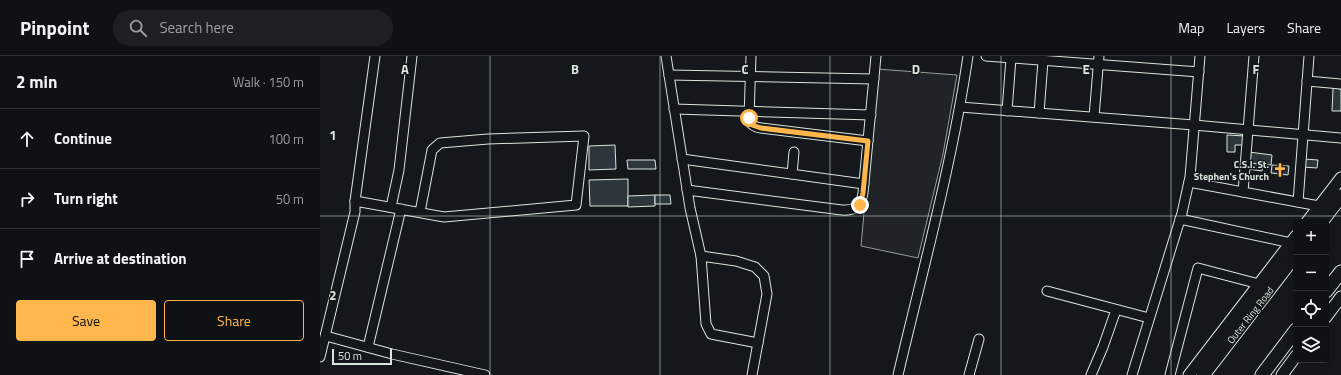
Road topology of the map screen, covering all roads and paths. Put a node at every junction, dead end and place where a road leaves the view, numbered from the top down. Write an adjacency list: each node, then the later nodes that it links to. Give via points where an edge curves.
1 (376, 56): 41 (street)
2 (412, 56): 44 (street, via 399,170)
3 (666, 56): 15 (street)
4 (750, 56): 16 (street)
5 (876, 56): 17 (street)
6 (968, 56): 20 (street)
7 (986, 56): 11 (street)
8 (1200, 56): 14 (street)
9 (1254, 56): 28 (street)
10 (1309, 56): 18 (street)
11 (1011, 58): 13 (street); 22 (street)
12 (1099, 60): 13 (street); 14 (street); 26 (street)
13 (1043, 61): 24 (street)
14 (1199, 72): 27 (street)
15 (669, 75): 16 (street); 21 (street)
16 (750, 77): 17 (street); 23 (street)
17 (874, 79): 25 (street)
18 (1307, 81): 19 (street); 29 (street)
19 (1341, 84)
20 (960, 107): 22 (street); 71 (street)
21 (674, 109): 23 (street); 33 (street)
22 (1007, 110): 24 (street)
23 (749, 112): 25 (street); 31 (street, via 750,124 757,128)
24 (1040, 113): 26 (street)
25 (871, 116): 31 (street)
26 (1094, 117): 27 (street)
27 (1194, 125): 28 (street); 36 (street)
28 (1248, 130): 29 (street); 39 (street)
29 (1303, 135): 30 (street); 42 (street)
30 (1341, 138)
31 (868, 141): 37 (street)
32 (794, 152): 34 (street)
33 (682, 159): 34 (street); 38 (street)
34 (792, 174): 37 (street)
35 (1341, 178): 43 (main road)
36 (1189, 182): 39 (street); 47 (street)
37 (864, 184): 38 (street, via 860,205 846,211)
38 (687, 190): 53 (street)
39 (1243, 192): 42 (street)
40 (1341, 196): 49 (highway)
41 (355, 201): 44 (street); 63 (street, via 355,212)
42 (1298, 202): 43 (street)
43 (1320, 206): 48 (main road)
44 (391, 207): 45 (street)
45 (401, 209): 46 (street); 66 (street)
46 (420, 212): 46 (street, via 444,217 576,205 584,136 440,143 432,150)
47 (1180, 219): 50 (street); 61 (street)
48 (1309, 219)
49 (1323, 219)
50 (1293, 244)
51 (1293, 245): 55 (main road)
52 (1293, 245): 77 (highway, Outer Ring Road)
53 (701, 256): 65 (street, via 706,324 711,334); 65 (street, via 736,261 755,267 764,276 767,294)
54 (1341, 272): 56 (highway)
55 (1258, 284): 75 (street, via 1198,268); 76 (main road)
56 (1329, 287)
57 (1047, 291): 59 (street)
58 (1341, 297): 60 (main road)
59 (1116, 310): 61 (street); 73 (street)
60 (1329, 313)
61 (1149, 318): 74 (street)
62 (1293, 334): 78 (highway)
63 (326, 336): 66 (street); 67 (street)
64 (979, 339): 72 (street)
65 (758, 343): 70 (street)
66 (368, 348): 69 (street)
67 (320, 357)
68 (1293, 360): 79 (main road)
69 (484, 375)
70 (752, 375)
71 (898, 375)
72 (969, 375)
73 (1091, 375)
74 (1133, 375)
75 (1170, 375)
76 (1189, 375)
77 (1203, 375)
78 (1262, 375)
79 (1282, 375)

